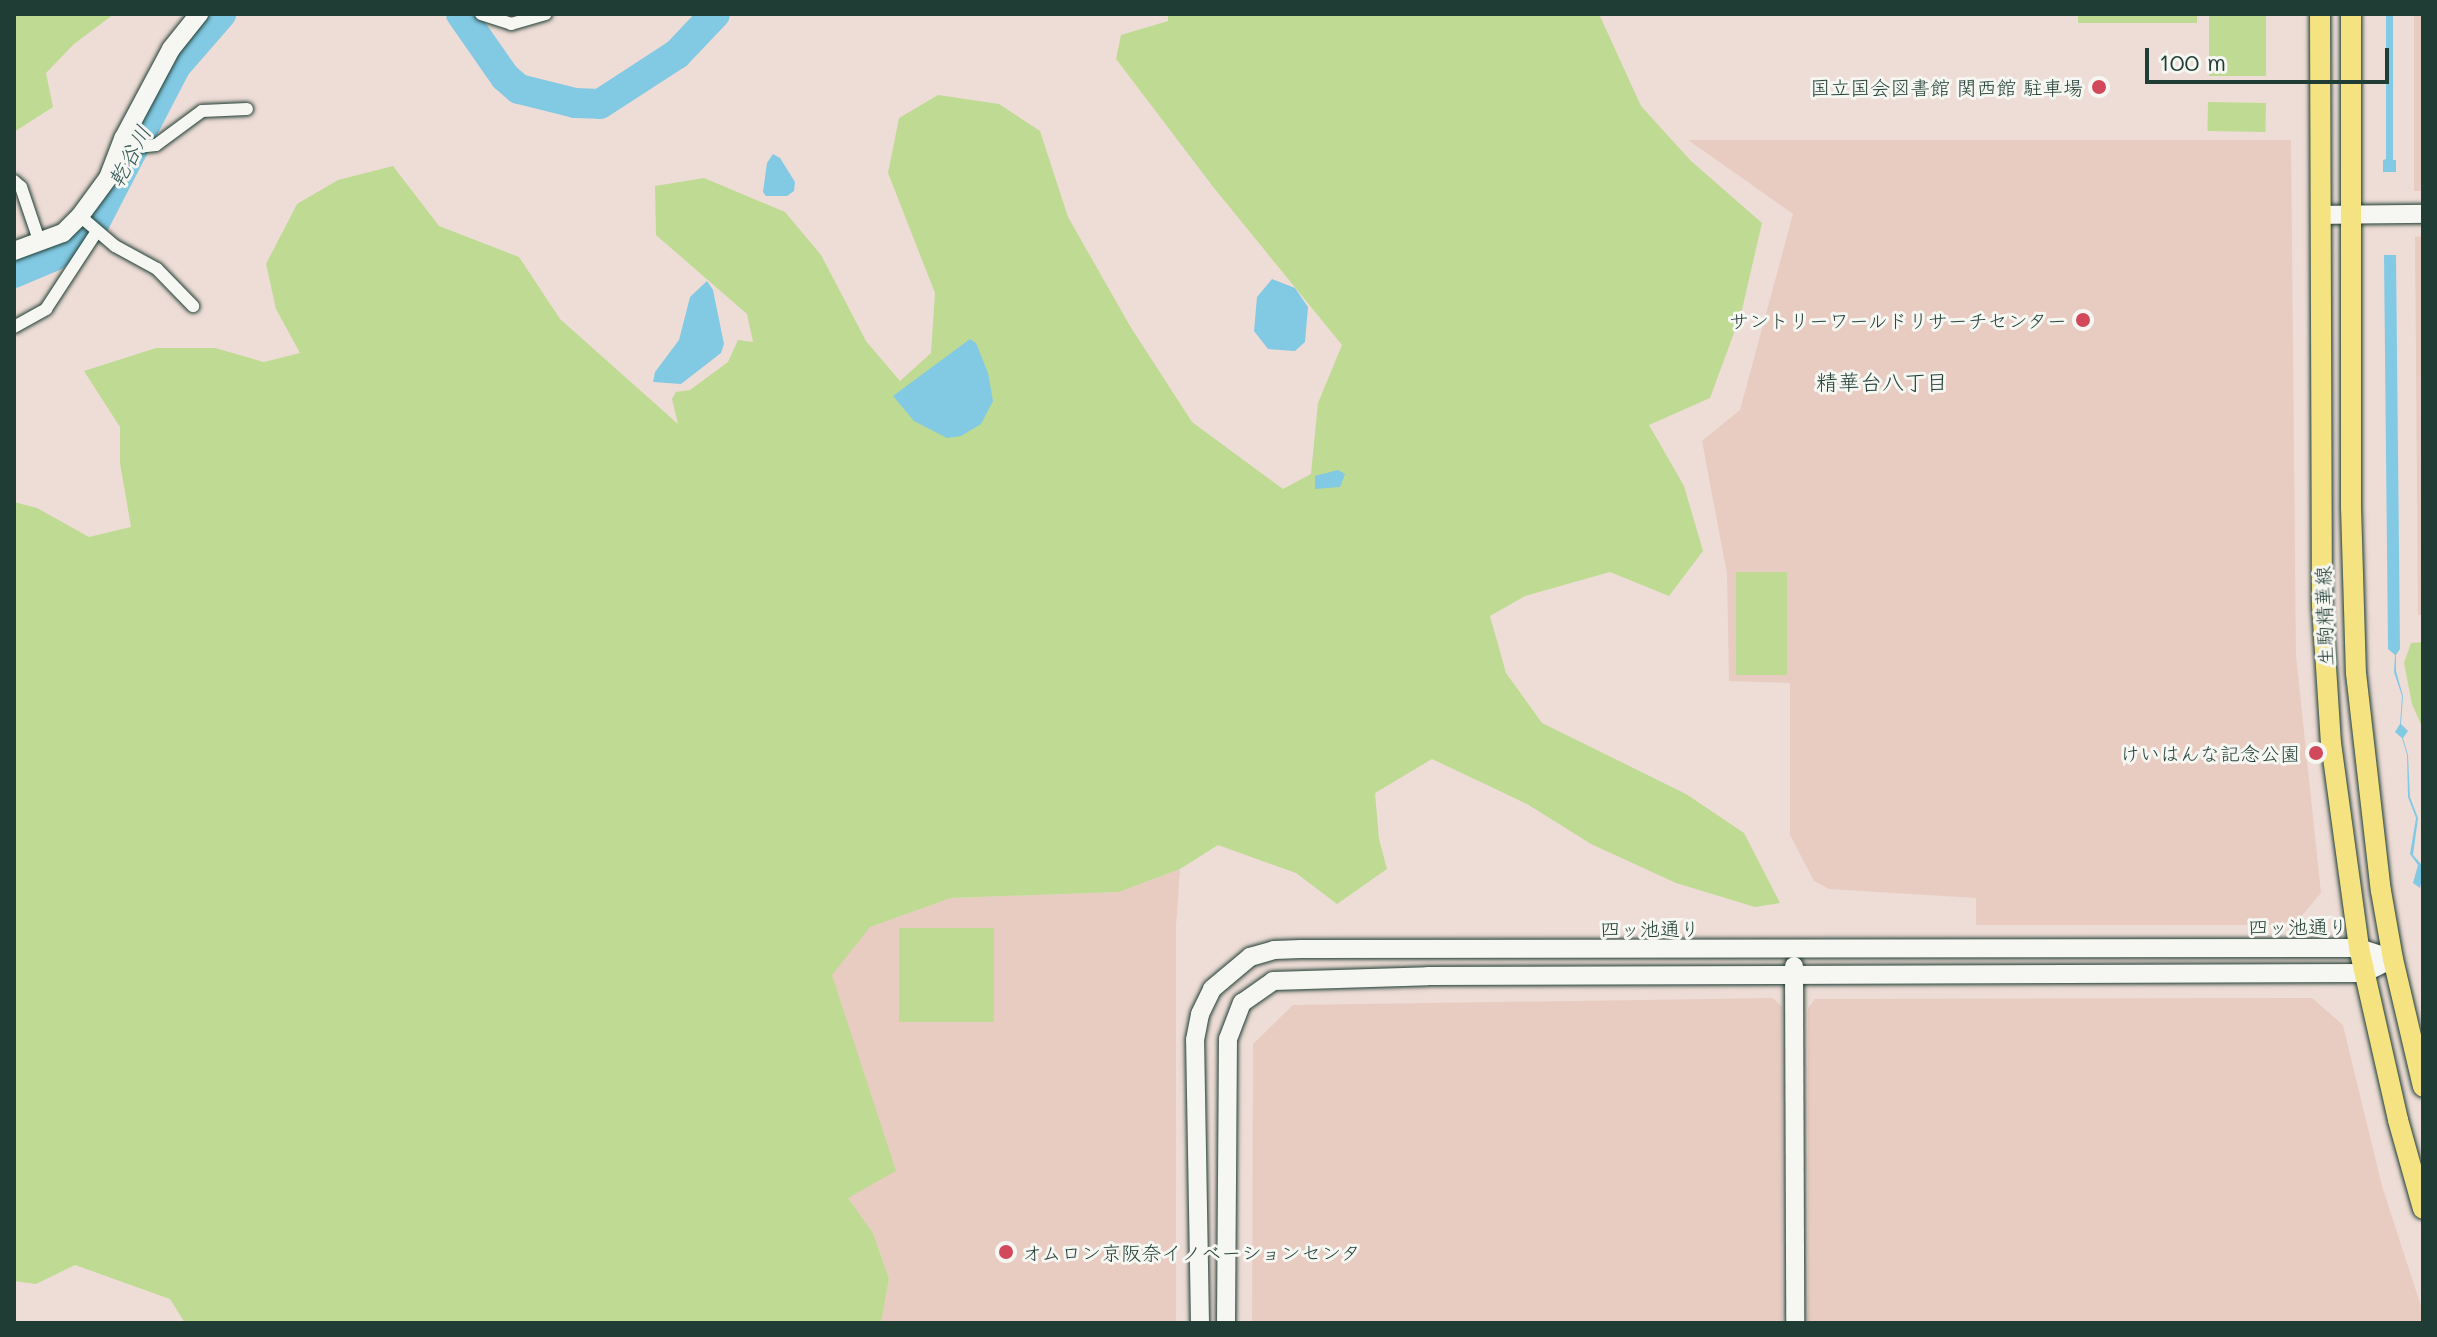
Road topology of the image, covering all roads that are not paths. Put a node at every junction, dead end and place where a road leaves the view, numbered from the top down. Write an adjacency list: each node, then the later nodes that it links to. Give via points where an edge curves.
1 (199, 14): 7 (main road, via 171,49)
2 (481, 14): 3 (street, via 511,24)
3 (546, 14)
4 (2320, 14): 11 (main road, 生駒精華線)
5 (2351, 14): 9 (main road, 生駒精華線)
6 (247, 109): 7 (street, via 210,108 156,145)
7 (130, 143): 12 (main road)
8 (14, 181): 13 (street, via 21,187)
9 (2352, 214): 10 (main road); 11 (main road); 19 (main road, 生駒精華線, via 2356,673)
10 (2423, 214)
11 (2320, 215): 17 (main road, 生駒精華線, via 2322,605 2331,743)
12 (88, 223): 13 (main road); 15 (street, via 157,269); 16 (street, via 46,309)
13 (40, 243): 14 (main road)
14 (14, 251)
15 (193, 306)
16 (14, 327)
17 (2359, 948): 18 (main road, 四ッ池通り); 19 (main road, 四ッ池通り); 20 (main road, 生駒精華線)
18 (1794, 949): 21 (main road); 24 (main road, 四ッ池通り, via 1301,949 1250,957 1212,989 1195,1040)
19 (2393, 959): 20 (main road); 22 (main road, 生駒精華線)
20 (2364, 973): 21 (main road); 23 (main road, 生駒精華線)
21 (1794, 975): 25 (main road, via 1306,978 1273,981 1256,990 1242,1003 1228,1039); 26 (main road)
22 (2423, 1087)
23 (2423, 1209)
24 (1200, 1323)
25 (1226, 1323)
26 (1795, 1323)

